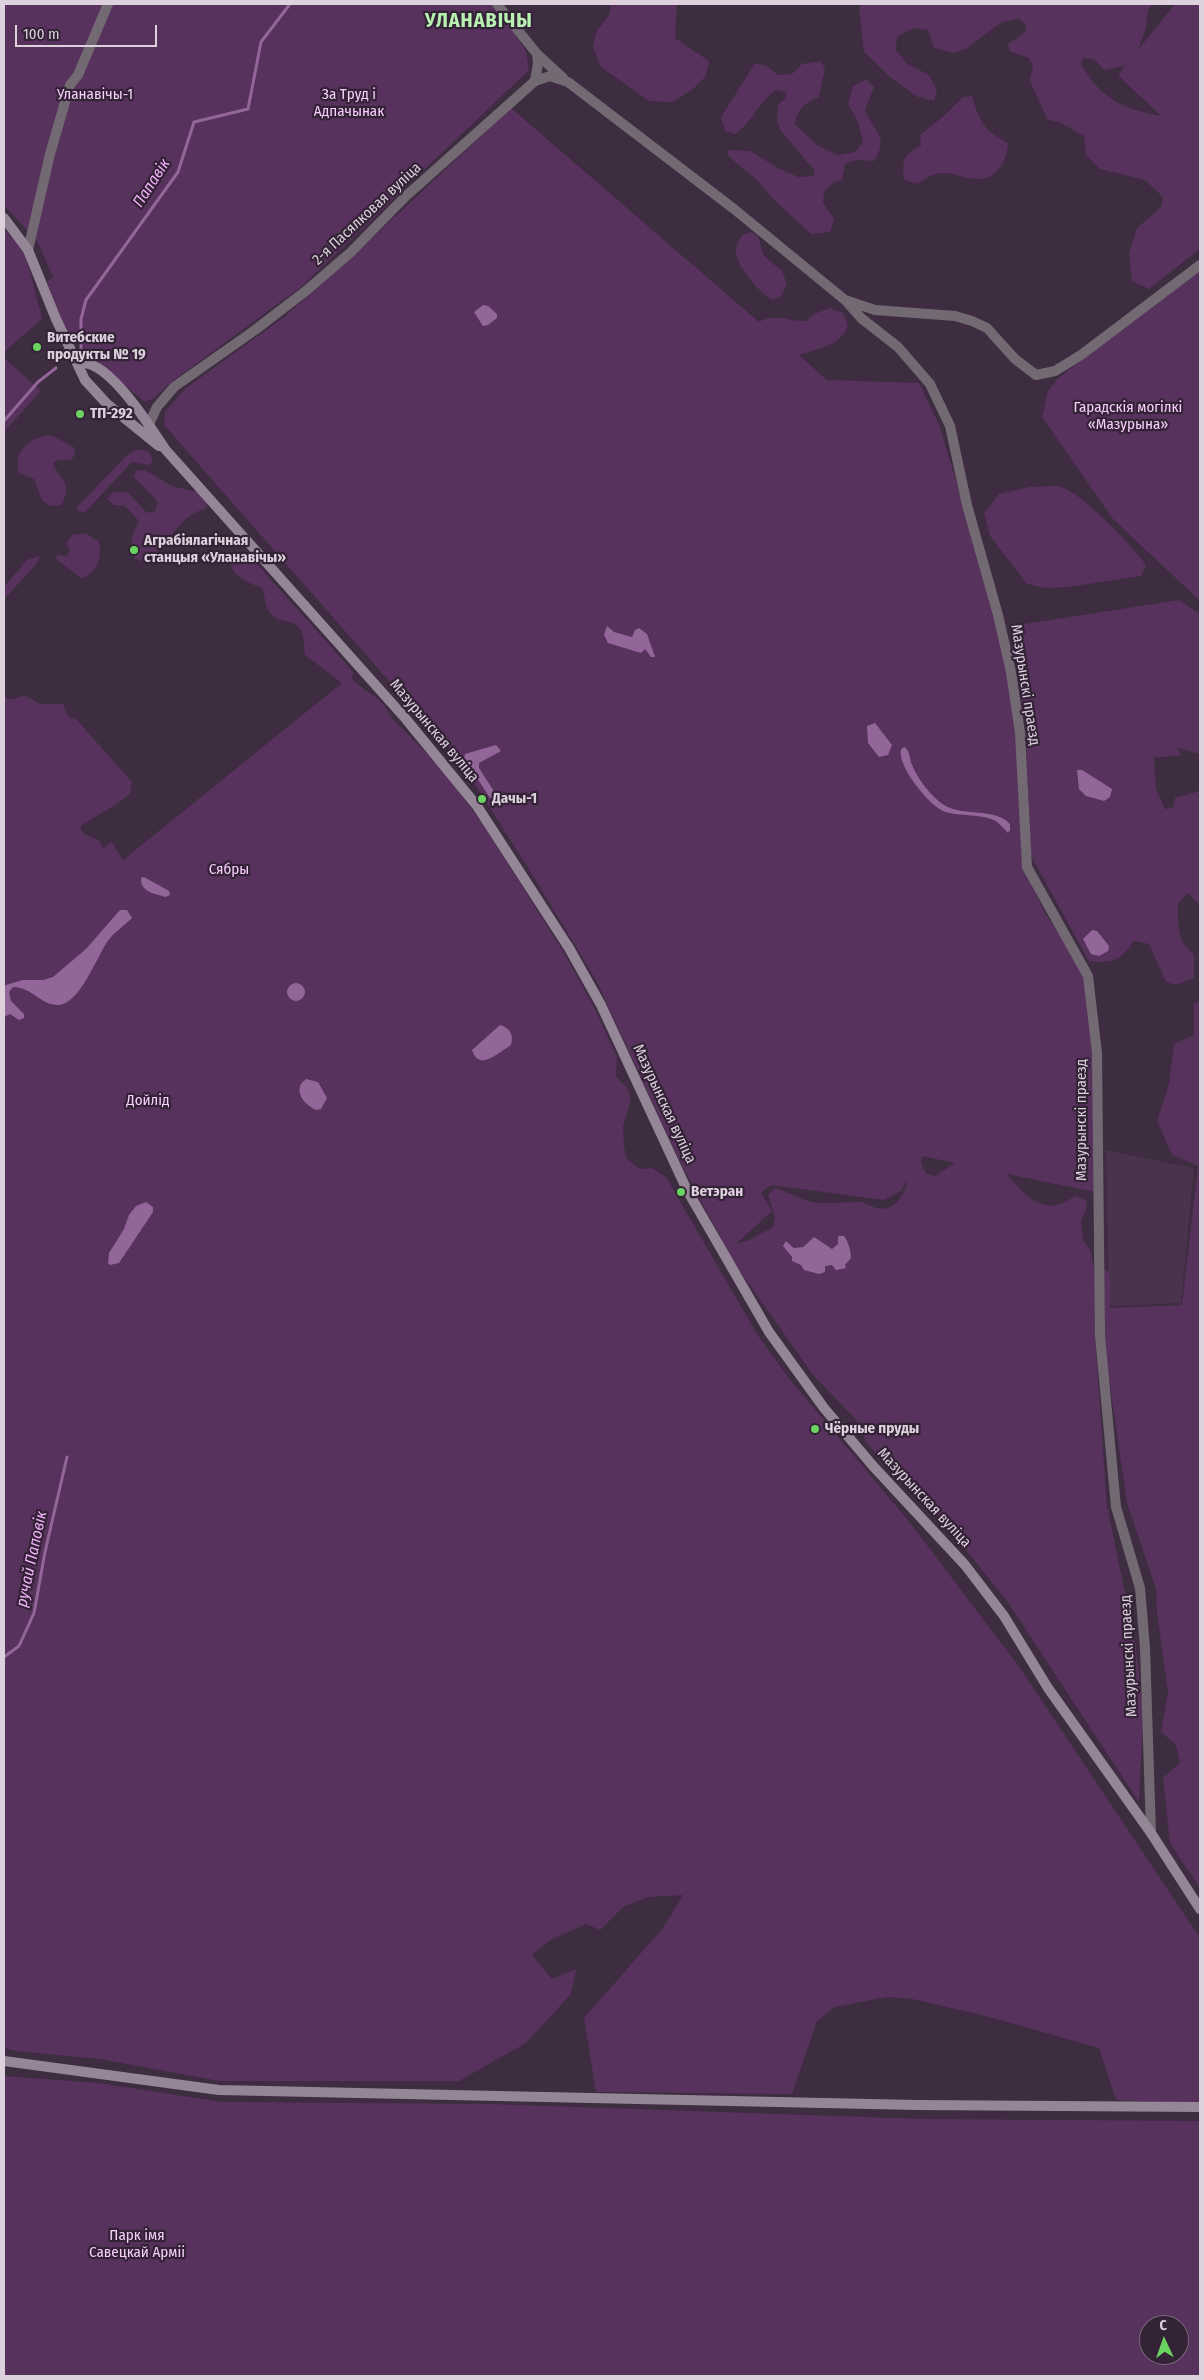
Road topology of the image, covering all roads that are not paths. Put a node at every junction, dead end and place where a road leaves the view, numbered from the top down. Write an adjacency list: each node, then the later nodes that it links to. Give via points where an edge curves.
1 (108, 4): 7 (street, via 78,75 70,85)
2 (497, 4): 3 (street)
3 (537, 54): 4 (street); 5 (street)
4 (535, 81): 5 (street, via 550,76); 11 (street, 2-я Пасялковая вуліца, via 307,290 174,387 157,407)
5 (568, 82): 9 (street, via 734,209)
6 (4, 218): 7 (street)
7 (28, 250): 10 (street)
8 (1200, 265): 9 (street, via 1081,355 1055,371 1036,375 1015,359 987,328 972,321 955,316 875,310)
9 (845, 300): 13 (street, Мазурынскі праезд, via 861,318 898,347 930,384 950,426 967,505 1011,672 1020,733 1027,867 1088,976 1097,1053 1100,1336 1116,1507 1140,1588)
10 (75, 360): 11 (street, Мазурынская вуліца, via 95,366 118,386); 12 (street, via 85,380 107,404)
11 (149, 424): 12 (street, Мазурынская вуліца)
12 (165, 449): 13 (street, Мазурынская вуліца, via 405,718 477,806 569,948 601,1005 687,1190 769,1332 867,1459 965,1565 1004,1616 1048,1688)
13 (1151, 1833): 14 (street, Мазурынская вуліца)
14 (1200, 1909)
15 (4, 2060): 16 (street, via 219,2090 907,2105)
16 (1200, 2107)

